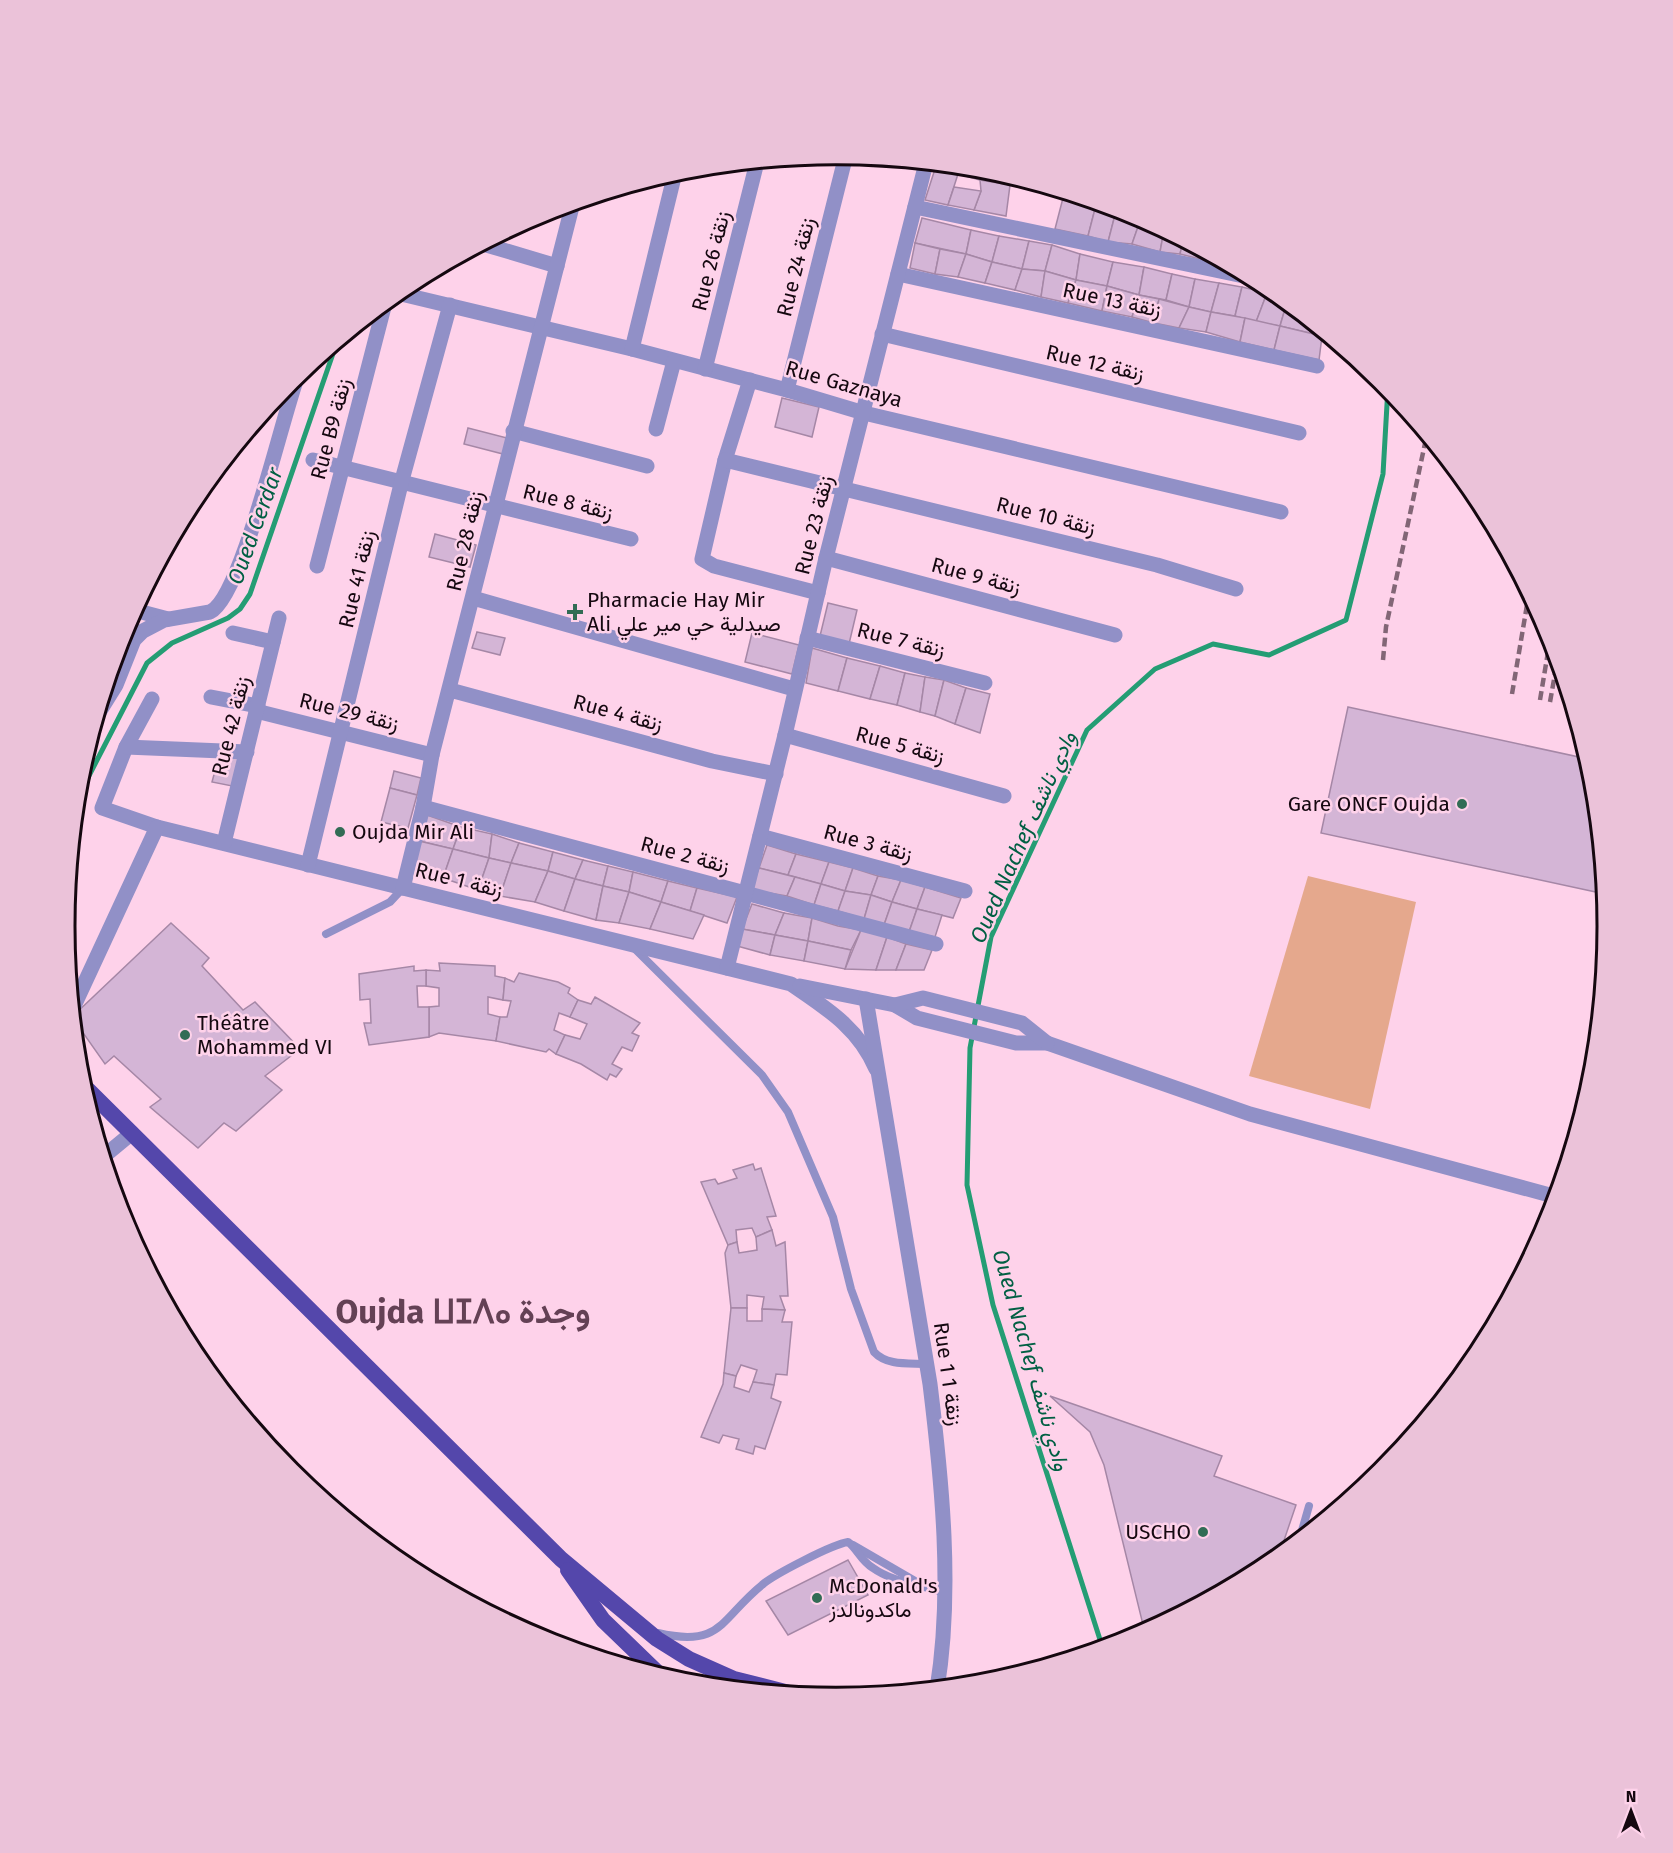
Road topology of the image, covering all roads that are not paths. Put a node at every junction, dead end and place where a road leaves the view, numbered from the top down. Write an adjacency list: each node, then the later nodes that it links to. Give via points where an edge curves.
1 (843, 165): 21 (street, Rue 24 زنقة)
2 (755, 170): 19 (street, Rue 26 زنقة)
3 (924, 171): 5 (street, Rue 23 زنقة)
4 (672, 184): 16 (street)
5 (915, 207): 9 (street); 10 (street, Rue 23 زنقة)
6 (570, 213): 8 (street, Rue 28 زنقة)
7 (494, 247): 8 (street)
8 (557, 266): 14 (street, Rue 28 زنقة)
9 (1226, 273)
10 (898, 274): 15 (street, Rue 23 زنقة); 18 (street, Rue 13 زنقة)
11 (409, 296): 12 (street, Rue Gaznaya)
12 (450, 305): 14 (street, Rue Gaznaya); 31 (street, Rue 41 زنقة)
13 (382, 316): 30 (street, Rue B9 زنقة)
14 (540, 327): 16 (street, Rue Gaznaya); 25 (street, Rue 28 زنقة)
15 (882, 334): 23 (street, Rue 23 زنقة); 26 (street, Rue 12 زنقة)
16 (632, 350): 17 (street, Rue Gaznaya)
17 (674, 361): 19 (street, Rue Gaznaya); 24 (street)
18 (1317, 366)
19 (705, 369): 20 (street, Rue Gaznaya)
20 (750, 380): 21 (street, Rue Gaznaya); 28 (street)
21 (786, 390): 23 (street, Rue Gaznaya)
22 (292, 394): 43 (street, via 232,587 217,609)
23 (864, 413): 32 (street, Rue 23 زنقة); 34 (street, Rue Gaznaya)
24 (656, 429)
25 (513, 431): 29 (street); 33 (street, Rue 28 زنقة)
26 (1299, 433)
27 (313, 460): 30 (street, Rue 8 زنقة)
28 (725, 460): 32 (street, Rue 10 زنقة); 39 (street, via 702,559 706,564)
29 (646, 466)
30 (342, 467): 31 (street, Rue 8 زنقة); 37 (street, Rue B9 زنقة)
31 (402, 480): 33 (street, Rue 8 زنقة); 55 (street, Rue 41 زنقة)
32 (845, 489): 36 (street, Rue 23 زنقة); 38 (street, Rue 10 زنقة, via 1157,565)
33 (495, 505): 35 (street, Rue 8 زنقة); 40 (street, Rue 28 زنقة)
34 (1281, 512)
35 (631, 539)
36 (826, 558): 39 (street, Rue 23 زنقة); 45 (street, Rue 9 زنقة)
37 (317, 566)
38 (1236, 589)
39 (818, 593): 46 (street, Rue 23 زنقة)
40 (473, 598): 49 (street); 50 (street, Rue 28 زنقة)
41 (144, 612): 43 (street)
42 (279, 618): 47 (street, Rue 42 زنقة)
43 (171, 619): 51 (street, via 150,626 134,640)
44 (233, 633): 47 (street)
45 (1115, 635)
46 (807, 638): 48 (street, Rue 7 زنقة); 49 (street, Rue 23 زنقة)
47 (273, 642): 54 (street, Rue 42 زنقة)
48 (985, 683)
49 (794, 689): 56 (street, Rue 23 زنقة)
50 (450, 690): 59 (street, Rue 28 زنقة); 60 (street, Rue 4 زنقة, via 712,761)
51 (112, 691)
52 (211, 697): 54 (street, Rue 29 زنقة)
53 (152, 699): 57 (street)
54 (257, 709): 55 (street, Rue 29 زنقة); 58 (street, Rue 42 زنقة)
55 (342, 731): 59 (street, Rue 29 زنقة); 66 (street, Rue 41 زنقة)
56 (785, 735): 60 (street, Rue 23 زنقة); 61 (street, Rue 5 زنقة)
57 (126, 747): 58 (street); 63 (street, via 102,808)
58 (247, 752): 65 (street, Rue 42 زنقة)
59 (432, 755): 62 (street, Rue 28 زنقة)
60 (776, 774): 64 (street, Rue 23 زنقة)
61 (1004, 796)
62 (423, 807): 67 (street, Rue 28 زنقة); 69 (street, Rue 2 زنقة)
63 (157, 827): 65 (street, Rue زنقة 1); 76 (street)
64 (760, 836): 68 (street, Rue 3 زنقة); 69 (street, Rue 23 زنقة)
65 (224, 843): 66 (street, Rue زنقة 1)
66 (308, 865): 67 (street, Rue زنقة 1)
67 (403, 888): 70 (lane, via 390,902); 72 (street, Rue زنقة 1)
68 (965, 891)
69 (746, 893): 71 (street, Rue 2 زنقة); 73 (street, Rue 23 زنقة)
70 (326, 934)
71 (936, 944)
72 (631, 945): 73 (street, Rue زنقة 1); 85 (lane, via 762,1075 788,1112 833,1216 851,1288 874,1352 881,1360)
73 (727, 968): 74 (street, Rue زنقة 1)
74 (750, 974): 75 (street, Rue 1 زنقة 1)
75 (791, 984): 77 (street); 80 (street, Rue 1 زنقة 1, via 853,1030)
76 (79, 995)
77 (866, 999): 78 (street); 80 (street, Rue 1 زنقة 1)
78 (895, 1005): 79 (street, via 917,1018 1016,1043); 79 (street, via 923,998 1022,1023)
79 (1047, 1043): 84 (street, via 1250,1114)
80 (876, 1069): 85 (street, Rue 1 زنقة 1)
81 (95, 1097): 82 (main road)
82 (132, 1133): 83 (street); 88 (main road)
83 (109, 1152)
84 (1549, 1195)
85 (927, 1364): 89 (street, Rue 1 زنقة 1, via 940,1484)
86 (1309, 1506): 87 (lane)
87 (1302, 1529)
88 (561, 1559): 90 (main road); 91 (main road, via 603,1620)
89 (944, 1593): 90 (lane, via 919,1583 896,1580 873,1568 851,1544 843,1542 762,1584 717,1631 686,1638); 92 (street, Rue 1 زنقة 1)
90 (646, 1631): 93 (main road, via 689,1659)
91 (649, 1664)
92 (938, 1681)
93 (750, 1682)

